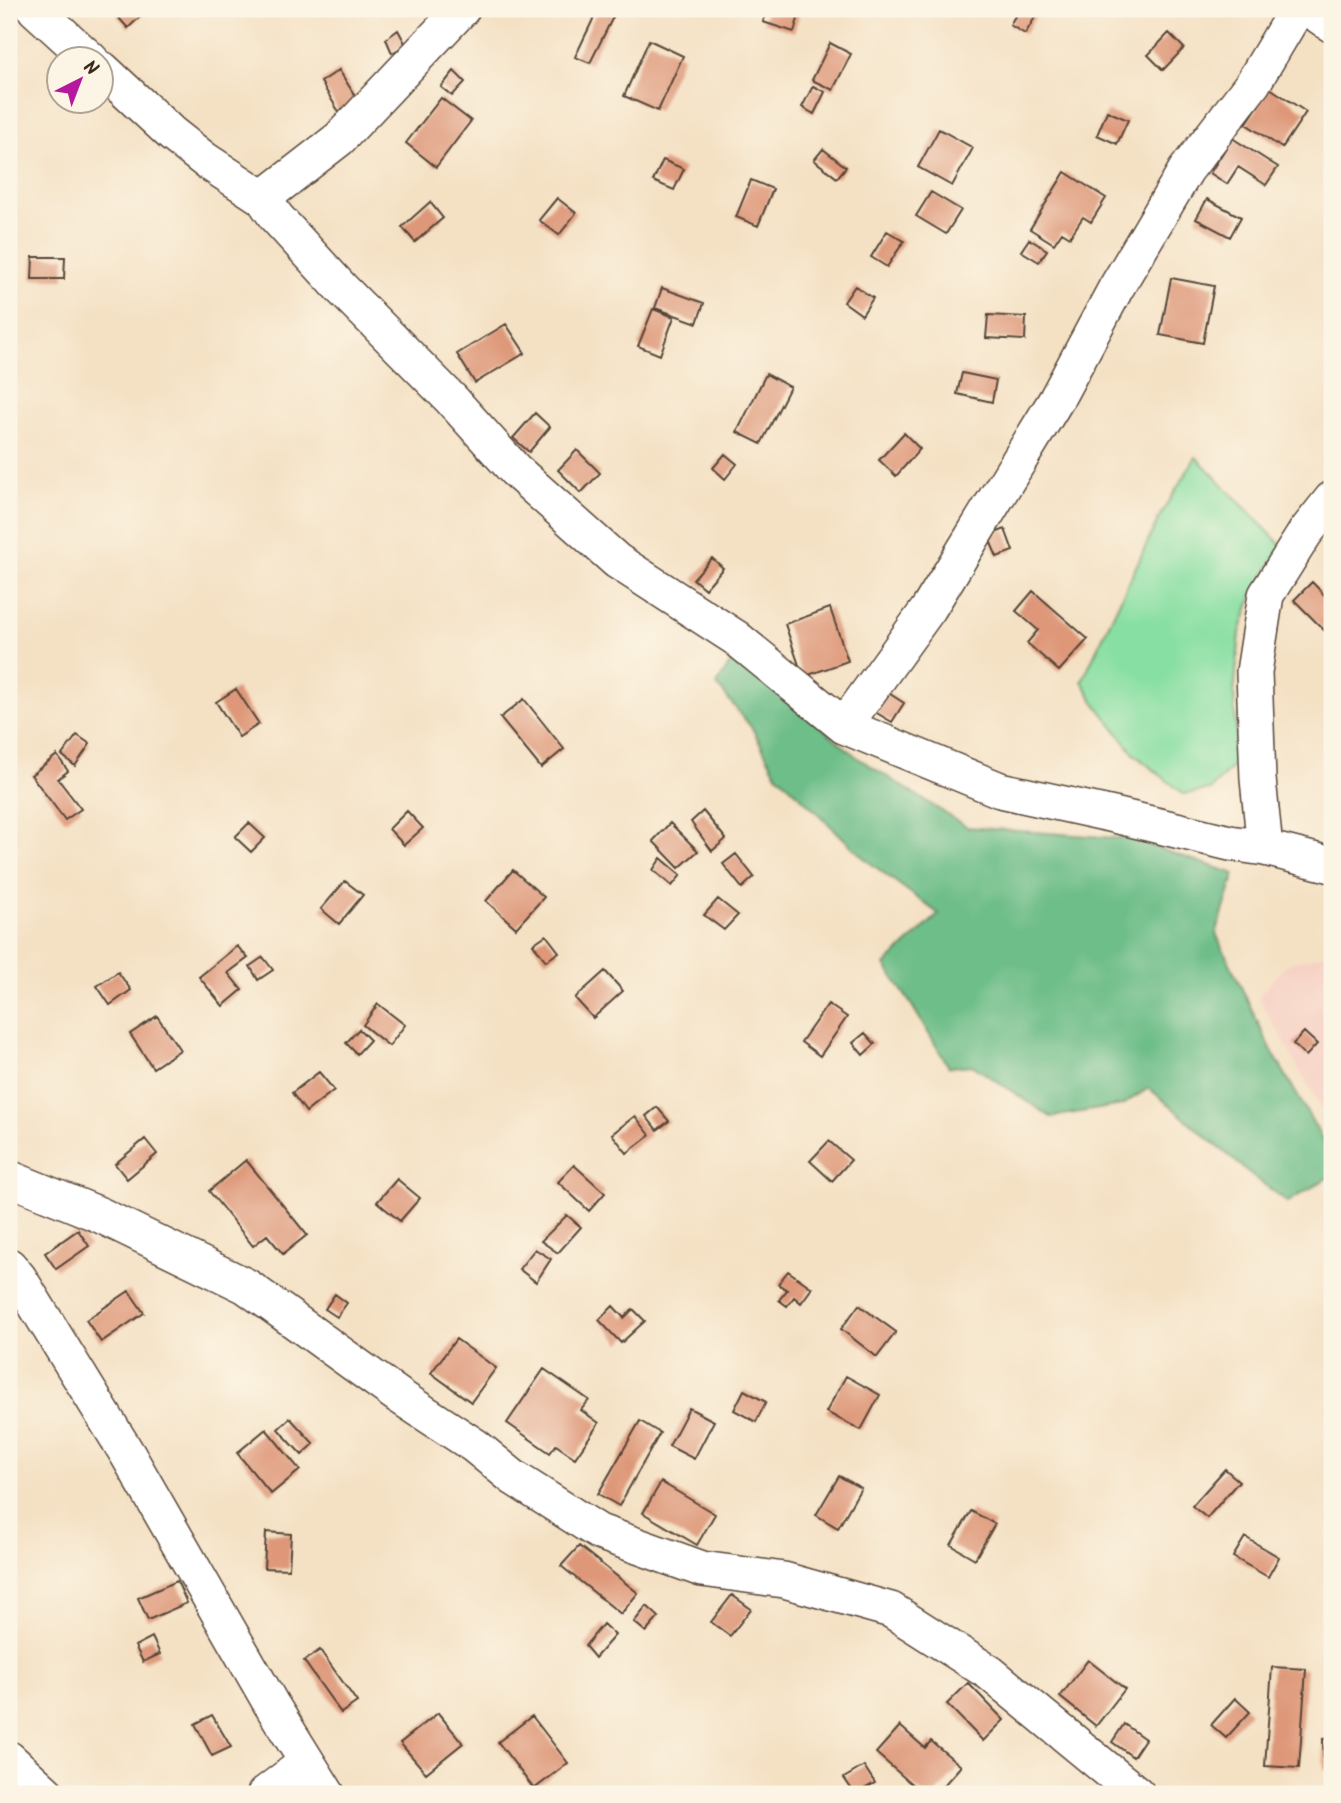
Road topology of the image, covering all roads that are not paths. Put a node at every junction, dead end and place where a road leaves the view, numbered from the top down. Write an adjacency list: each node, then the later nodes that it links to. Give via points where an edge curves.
1 (35, 9): 6 (street)
2 (462, 9): 8 (street, via 339,139)
3 (1297, 9): 10 (street, via 1253,83 1186,170 1115,288 1056,400 929,608)
4 (1309, 9): 5 (street)
5 (1332, 25)
6 (76, 46)
7 (116, 82): 8 (street, via 172,134)
8 (263, 198): 10 (street, via 342,289 452,399 515,470 617,561 736,638)
9 (1332, 499): 11 (street, via 1266,595 1254,672)
10 (844, 726): 11 (street, via 1000,790)
11 (1265, 848): 12 (street)
12 (1332, 865)
13 (9, 1178): 20 (street, via 100,1215 246,1286 513,1478 599,1532 702,1569 784,1580 891,1610 990,1673)
14 (9, 1266): 16 (street, via 128,1455)
15 (9, 1759): 17 (street)
16 (307, 1762): 18 (street); 19 (street)
17 (47, 1794)
18 (265, 1794)
19 (327, 1794)
20 (1137, 1794)

